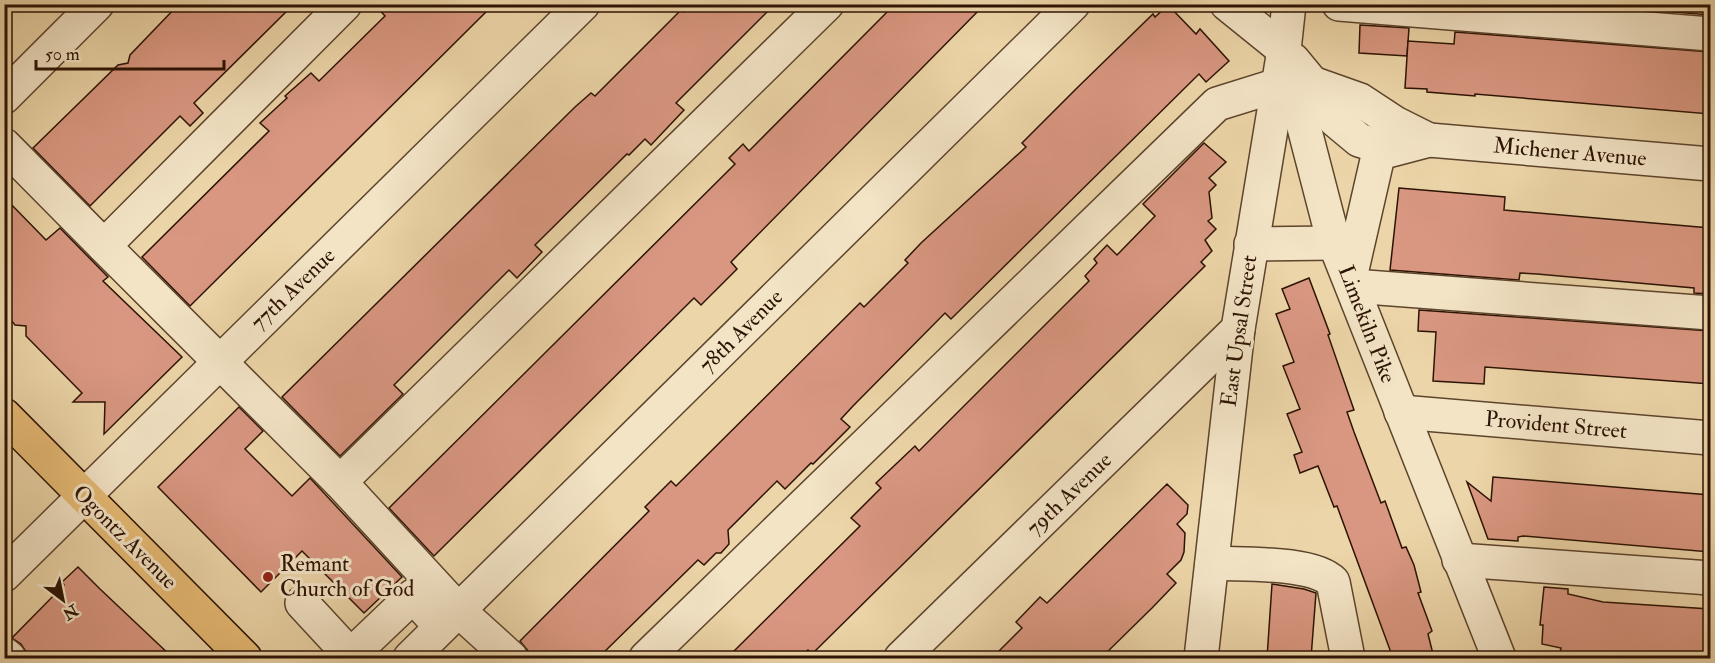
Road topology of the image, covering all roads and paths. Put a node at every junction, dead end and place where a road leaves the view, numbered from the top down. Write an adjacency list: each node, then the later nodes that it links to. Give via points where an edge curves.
1 (97, 4): 13 (street)
2 (345, 4): 20 (street)
3 (584, 4): 24 (street, 77th Avenue)
4 (827, 4): 28 (street)
5 (1073, 4): 35 (street, 78th Avenue)
6 (1227, 4): 10 (street)
7 (1289, 4): 10 (street, East Upsal Street)
8 (1339, 4): 9 (street)
9 (1710, 34)
10 (1284, 50): 11 (street, Michener Avenue); 12 (street, East Upsal Street); 18 (street, Limekiln Pike)
11 (1312, 83): 14 (street, Michener Avenue, via 1360,100); 16 (street, Michener Avenue, via 1335,120 1359,140)
12 (1278, 86): 19 (street, East Upsal Street); 43 (street, via 1217,104)
13 (4, 97)
14 (1430, 140): 16 (street, Michener Avenue, via 1391,150); 17 (street, Michener Avenue)
15 (4, 145): 20 (street)
16 (1380, 147): 21 (street)
17 (1710, 164)
18 (1335, 243): 19 (street); 21 (street, Limekiln Pike)
19 (1251, 244): 23 (street, East Upsal Street)
20 (104, 246): 24 (street)
21 (1351, 282): 22 (street); 25 (street, Limekiln Pike)
22 (1710, 313)
23 (1238, 329): 31 (street, East Upsal Street); 44 (street, 79th Avenue)
24 (219, 362): 28 (street); 29 (street, 77th Avenue)
25 (1401, 412): 27 (street, Provident Street); 30 (street, Limekiln Pike)
26 (4, 415): 29 (main road, Ogontz Avenue)
27 (1710, 438)
28 (340, 482): 35 (street)
29 (84, 495): 32 (street, 77th Avenue); 40 (main road, Ogontz Avenue)
30 (1459, 560): 33 (street); 46 (street, Limekiln Pike)
31 (1212, 563): 37 (street, East Upsal Street); 45 (street, via 1325,574 1333,582)
32 (4, 575)
33 (1710, 578)
34 (302, 603): 38 (street)
35 (450, 619): 38 (street, via 413,596); 41 (street, 78th Avenue); 42 (street)
36 (4, 654): 39 (street)
37 (1197, 656)
38 (349, 657)
39 (9, 658)
40 (245, 658)
41 (410, 658)
42 (511, 658)
43 (646, 658)
44 (901, 658)
45 (1348, 658)
46 (1498, 658)

